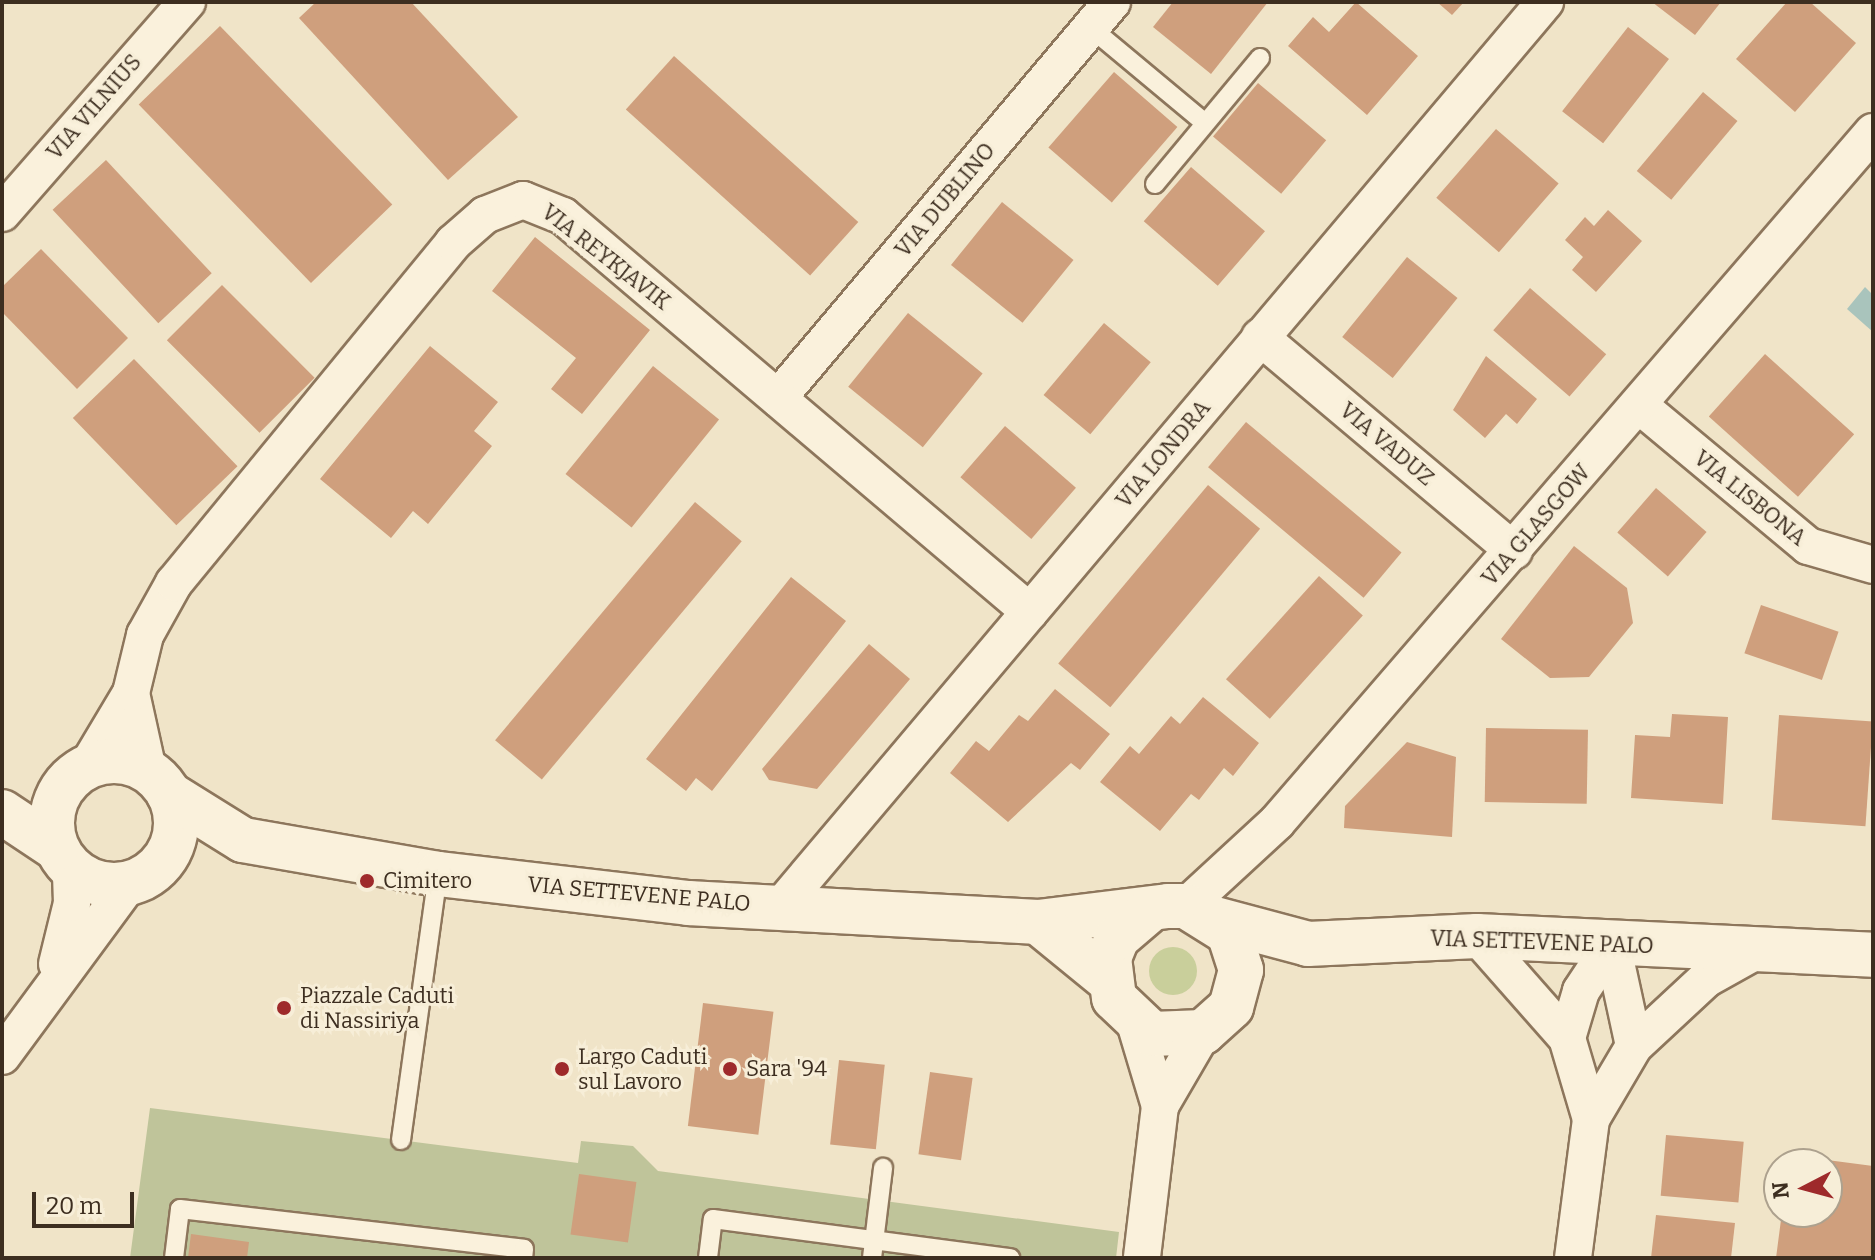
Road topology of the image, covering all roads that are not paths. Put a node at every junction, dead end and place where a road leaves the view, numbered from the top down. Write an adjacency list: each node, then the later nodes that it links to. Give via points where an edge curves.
1 (187, 2): 8 (street, VIA VILNIUS)
2 (1545, 2): 9 (street, VIA LONDRA)
3 (1102, 15): 5 (lane); 10 (street, VIA DUBLINO)
4 (1260, 58): 5 (lane)
5 (1205, 123): 7 (lane)
6 (1873, 132): 11 (street, VIA GLASGOW)
7 (1155, 184)
8 (2, 213)
9 (1260, 337): 12 (street, VIA VADUZ); 14 (street, VIA LONDRA)
10 (778, 398): 14 (street, VIA REYKJAVIK); 15 (street, VIA REYKJAVIK, via 548,206 503,205 453,243 174,583 145,635)
11 (1640, 406): 12 (street, VIA GLASGOW); 13 (street, VIA LISBONA, via 1800,540 1832,558)
12 (1514, 551): 26 (street, VIA GLASGOW, via 1277,822)
13 (1873, 565)
14 (1030, 612): 25 (street, VIA LONDRA)
15 (131, 693): 16 (street, VIA REYKJAVIK); 17 (street, VIA REYKJAVIK)
16 (76, 775): 17 (street, VIA SETTEVENE PALO, via 129,762); 18 (street, VIA SETTEVENE PALO); 22 (street, via 52,815)
17 (158, 782): 20 (street, VIA SETTEVENE PALO); 21 (street, via 176,825)
18 (2, 799)
19 (2, 812): 22 (street)
20 (243, 840): 21 (street, VIA SETTEVENE PALO); 23 (street, VIA SETTEVENE PALO)
21 (167, 855): 24 (street, VIA SETTEVENE PALO)
22 (64, 858): 24 (street, via 89,880); 34 (street, via 66,938)
23 (438, 874): 25 (street, VIA SETTEVENE PALO); 42 (lane)
24 (129, 884): 34 (street)
25 (781, 906): 27 (street, VIA SETTEVENE PALO)
26 (1184, 911): 27 (street, VIA SETTEVENE PALO); 29 (street, VIA SETTEVENE PALO); 33 (street, via 1117,938); 35 (street, via 1229,933 1241,970)
27 (1038, 922): 33 (street)
28 (1477, 936): 29 (street, VIA SETTEVENE PALO); 30 (street, VIA SETTEVENE PALO); 37 (street)
29 (1308, 944): 35 (street)
30 (1612, 944): 31 (street, VIA SETTEVENE PALO); 37 (street, via 1581,991); 38 (street)
31 (1758, 950): 32 (street, VIA SETTEVENE PALO); 38 (street, via 1706,979)
32 (1873, 955)
33 (1109, 980): 36 (street)
34 (42, 1007): 39 (street)
35 (1217, 1020): 36 (street, via 1169,1038); 40 (street)
36 (1136, 1026): 40 (street)
37 (1567, 1038): 41 (street)
38 (1634, 1046): 41 (street)
39 (2, 1056)
40 (1160, 1106): 49 (street)
41 (1591, 1119): 50 (street)
42 (401, 1140)
43 (883, 1168): 44 (lane)
44 (873, 1249): 47 (lane, via 713,1219); 48 (lane)
45 (174, 1258): 46 (lane, via 180,1209 524,1249)
46 (523, 1258)
47 (708, 1258)
48 (1010, 1258)
49 (1142, 1258)
50 (1573, 1258)

